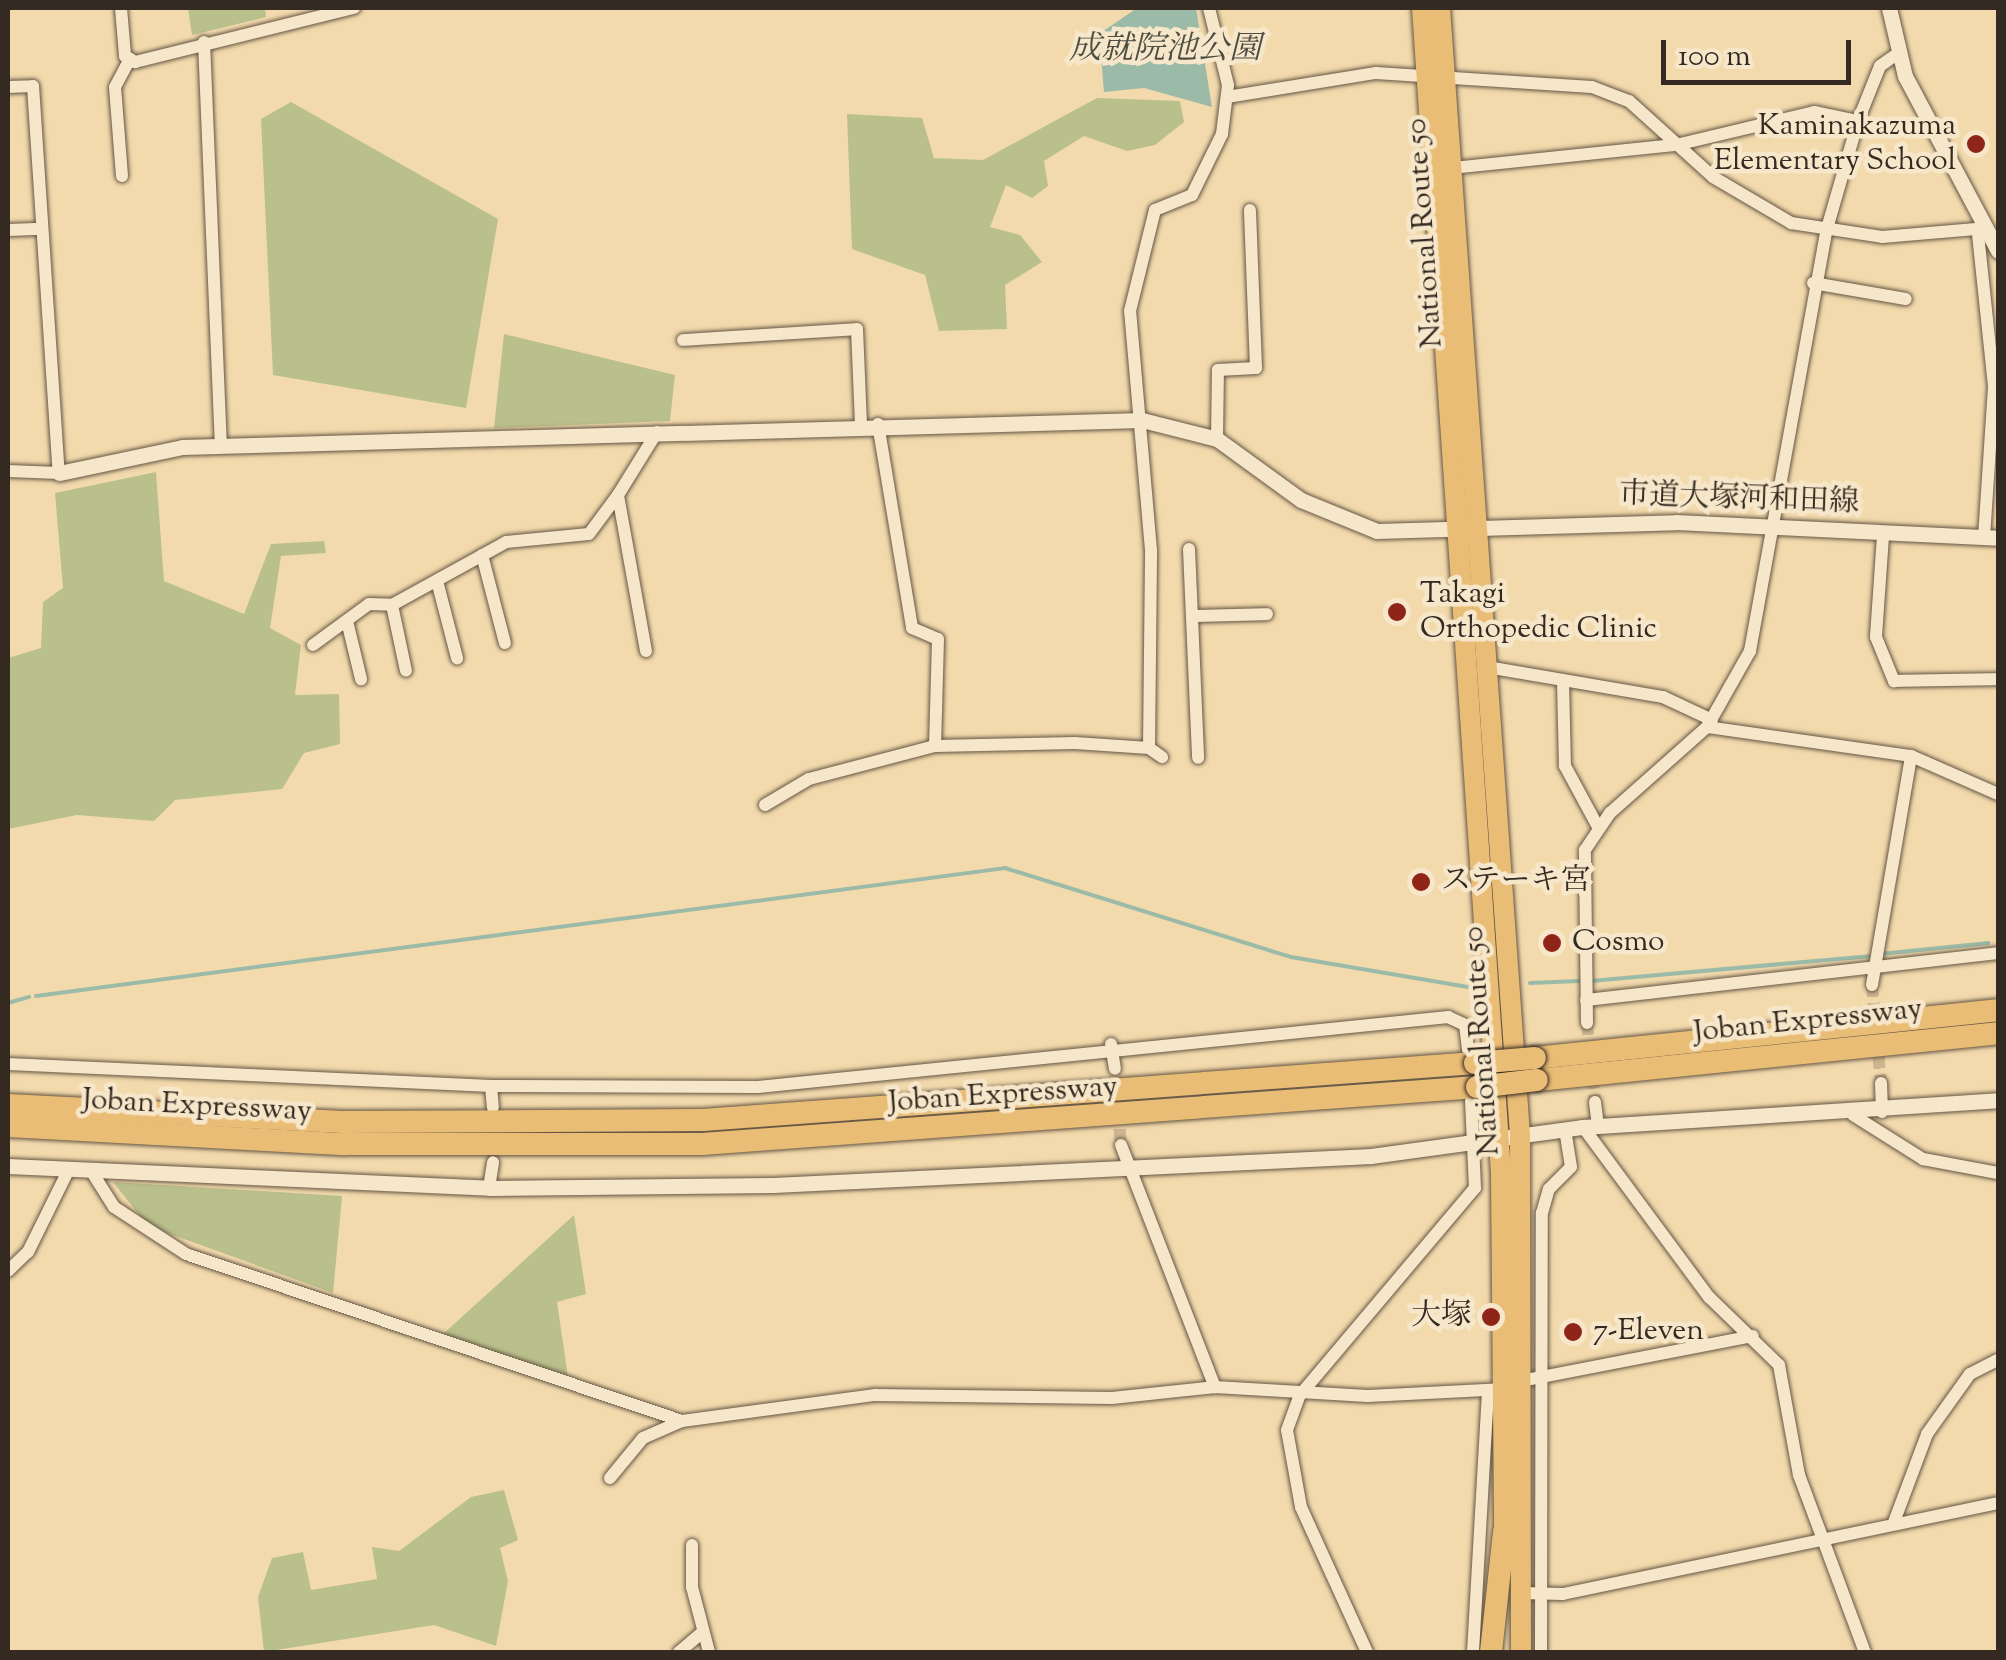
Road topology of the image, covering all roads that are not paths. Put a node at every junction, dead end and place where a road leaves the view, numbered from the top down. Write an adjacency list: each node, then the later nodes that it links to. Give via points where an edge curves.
1 (121, 8): 9 (street)
2 (354, 8): 7 (street)
3 (1210, 8): 12 (street)
4 (1422, 8): 10 (highway, National Route 50)
5 (1440, 8): 10 (highway, National Route 50)
6 (1889, 8): 8 (street)
7 (204, 42): 9 (street); 29 (street)
8 (1897, 54): 13 (street, via 1880,66); 21 (street)
9 (130, 59): 16 (street, via 115,87)
10 (1435, 77): 12 (street, via 1354,74); 14 (street, via 1617,94); 15 (highway, National Route 50); 34 (highway, National Route 50)
11 (8, 87): 18 (street, via 33,86)
12 (1226, 96): 25 (street, via 1222,134 1192,194 1155,210 1143,234 1130,312)
13 (1858, 120): 14 (street, via 1814,112); 20 (street)
14 (1676, 145): 15 (street); 20 (street, via 1763,211)
15 (1452, 168): 34 (highway, National Route 50)
16 (122, 176)
17 (1250, 210): 28 (street, via 1256,368 1218,370)
18 (42, 229): 19 (street); 31 (street)
19 (8, 230)
20 (1826, 232): 21 (street); 22 (street)
21 (1991, 237): 36 (street)
22 (1813, 284): 23 (street); 33 (street)
23 (1906, 299)
24 (683, 340): 26 (street, via 857,329)
25 (1142, 420): 26 (street, 市道大塚河和田線); 28 (street, 市道大塚河和田線); 55 (street, via 1154,642)
26 (869, 424): 27 (street, 市道大塚河和田線); 54 (street, via 912,628 938,640)
27 (657, 432): 29 (street, 市道大塚河和田線); 32 (street)
28 (1217, 439): 34 (street, 市道大塚河和田線, via 1338,520 1377,532)
29 (221, 446): 31 (street, 市道大塚河和田線)
30 (8, 471): 31 (street)
31 (59, 473)
32 (618, 495): 38 (street, via 589,534 506,542); 46 (street)
33 (1776, 526): 34 (street, 市道大塚河和田線); 36 (street, 市道大塚河和田線); 53 (street, via 1750,651)
34 (1467, 531): 48 (highway, National Route 50); 85 (highway, National Route 50)
35 (1883, 536): 51 (street, via 1876,637 1894,682)
36 (1991, 537)
37 (1189, 550): 42 (street)
38 (482, 556): 39 (street); 44 (street)
39 (437, 580): 40 (street); 47 (street)
40 (392, 605): 43 (street, via 369,604); 49 (street)
41 (1267, 614): 42 (street)
42 (1192, 616): 58 (street)
43 (346, 621): 45 (street); 50 (street)
44 (504, 643)
45 (313, 645)
46 (646, 651)
47 (458, 658)
48 (1487, 666): 52 (street); 85 (highway, National Route 50)
49 (406, 672)
50 (361, 679)
51 (1998, 679)
52 (1563, 681): 53 (street, via 1662,697); 61 (street, via 1566,766)
53 (1709, 723): 56 (street); 61 (street)
54 (935, 746): 55 (street); 60 (street, via 808,780)
55 (1149, 748): 57 (street)
56 (1911, 756): 59 (street); 63 (street)
57 (1162, 757)
58 (1198, 758)
59 (1998, 794)
60 (765, 806)
61 (1598, 827): 65 (street, via 1583,860)
62 (1998, 953): 63 (street)
63 (1871, 968): 64 (street); 65 (street)
64 (1872, 985)
65 (1586, 1000): 67 (street)
66 (1998, 1010): 72 (highway, Joban Expressway)
67 (1587, 1023)
68 (1998, 1036): 72 (highway, Joban Expressway)
69 (1110, 1044): 71 (street); 73 (street, via 1448,1017 1465,1025); 75 (street, via 758,1086)
70 (8, 1064): 75 (street)
71 (1115, 1069)
72 (1536, 1069): 73 (highway, Joban Expressway, bridge)
73 (1472, 1075): 78 (highway, Joban Expressway, via 703,1120 343,1122); 82 (highway, Joban Expressway, via 702,1144 345,1144); 87 (street)
74 (1881, 1083): 80 (street)
75 (491, 1086): 79 (street)
76 (1998, 1100): 80 (street)
77 (1595, 1102): 83 (street)
78 (8, 1105)
79 (493, 1108)
80 (1882, 1112): 81 (street)
81 (1853, 1115): 83 (street); 93 (street, via 1924,1159)
82 (8, 1126)
83 (1590, 1127): 84 (street); 96 (street, via 1709,1297)
84 (1565, 1130): 85 (street); 98 (street, via 1571,1168 1549,1189 1542,1213)
85 (1510, 1138): 87 (street); 98 (highway, National Route 50); 100 (highway, National Route 50)
86 (1121, 1145): 92 (street)
87 (1470, 1147): 92 (street); 101 (street, via 1475,1188)
88 (492, 1162): 94 (street)
89 (8, 1166): 91 (street)
90 (90, 1168): 91 (street); 94 (street); 102 (street, via 114,1208 186,1254)
91 (69, 1169): 95 (street, via 28,1252)
92 (1126, 1173): 94 (street); 99 (street)
93 (1998, 1174)
94 (490, 1188)
95 (8, 1271)
96 (1753, 1336): 98 (street); 107 (street, via 1779,1365 1799,1476)
97 (1998, 1360): 105 (street, via 1970,1374 1927,1434)
98 (1534, 1379): 109 (highway, National Route 50)
99 (1215, 1387): 101 (street); 102 (street, via 1112,1398 876,1395)
100 (1496, 1390): 101 (street); 106 (highway, National Route 50); 114 (street)
101 (1300, 1395): 113 (street, via 1287,1430 1293,1478)
102 (682, 1421): 103 (street, via 642,1438)
103 (610, 1478)
104 (1998, 1503): 105 (street)
105 (1894, 1522): 107 (street)
106 (1504, 1532): 115 (highway); 116 (highway, National Route 50)
107 (1827, 1539): 109 (street); 119 (street)
108 (692, 1545): 110 (street)
109 (1531, 1593): 117 (highway, National Route 50); 118 (street)
110 (702, 1632): 111 (street); 112 (street)
111 (679, 1652)
112 (710, 1652)
113 (1367, 1652)
114 (1472, 1652)
115 (1491, 1652)
116 (1502, 1652)
117 (1521, 1652)
118 (1540, 1652)
119 (1864, 1652)

